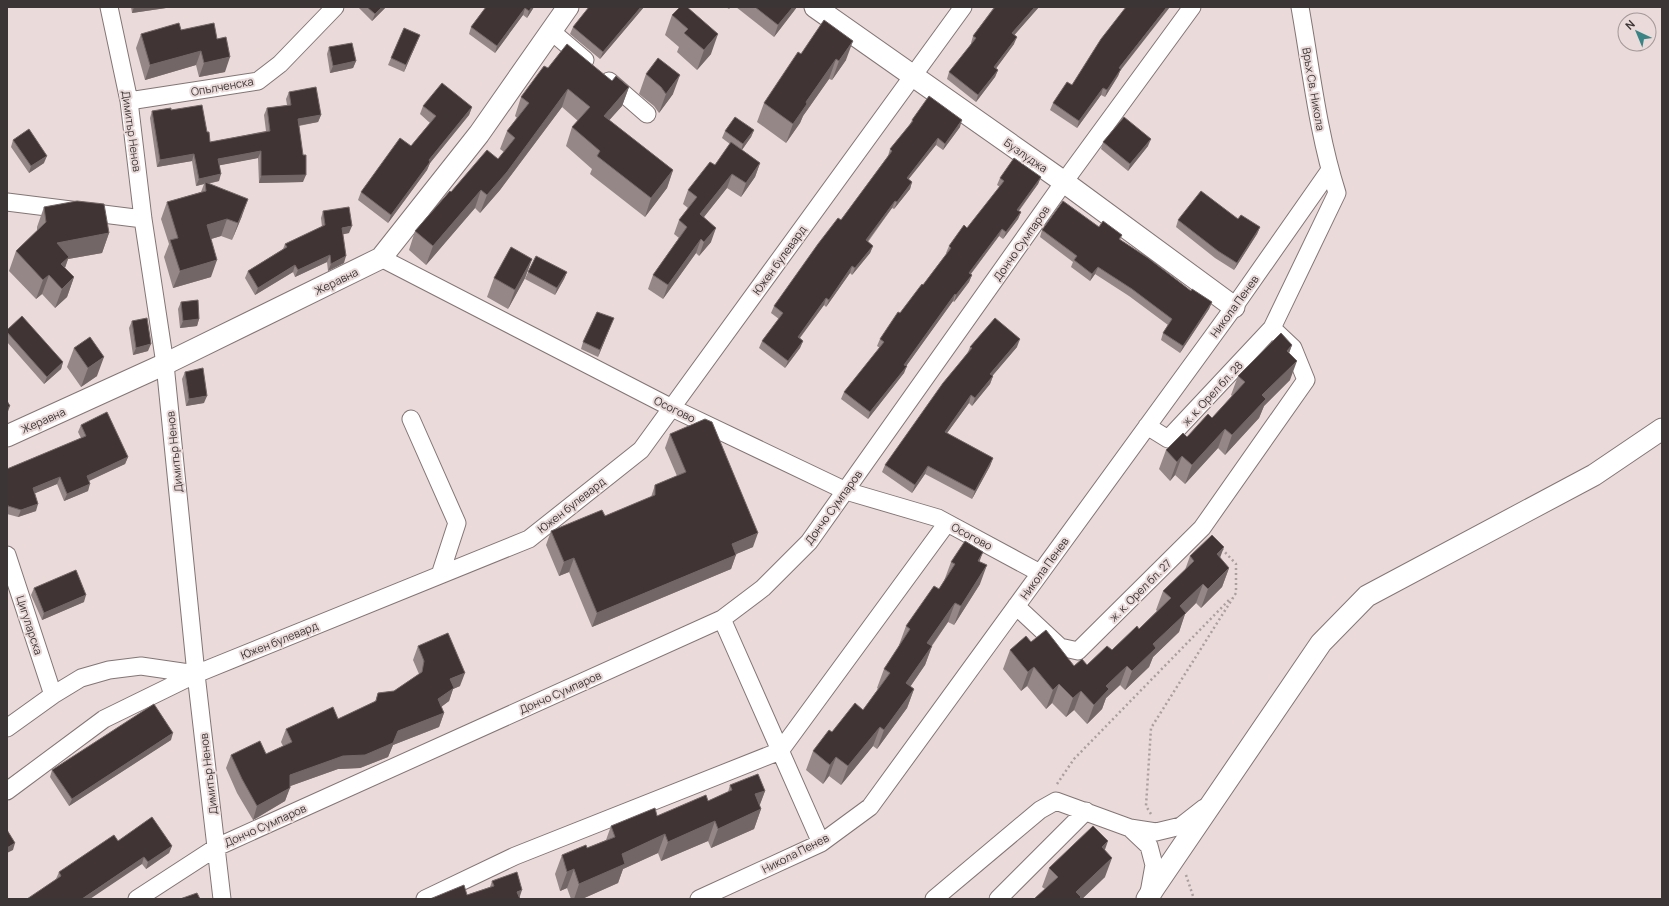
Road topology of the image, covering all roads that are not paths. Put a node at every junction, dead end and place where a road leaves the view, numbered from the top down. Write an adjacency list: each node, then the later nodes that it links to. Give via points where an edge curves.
1 (109, 7): 10 (street, Димитър Ненов)
2 (335, 7): 10 (street, Опълченска, via 280,64 258,80)
3 (568, 7): 8 (street, Жеравна)
4 (815, 7): 9 (street, Бузлуджа)
5 (963, 7): 9 (street, Южен булевард)
6 (1192, 7): 13 (street, Дончо Сумпаров)
7 (1300, 7): 12 (street, Връх Св. Никола)
8 (551, 31): 11 (street); 16 (street, Жеравна, via 479,134)
9 (912, 76): 13 (street, Бузлуджа); 20 (street, Южен булевард)
10 (129, 101): 15 (street, Димитър Ненов)
11 (647, 114)
12 (1330, 170): 17 (street, Никола Пенев); 18 (street, Връх Св. Никола, via 1337,193)
13 (1064, 182): 17 (street, Бузлуджа); 25 (street, Дончо Сумпаров)
14 (7, 202): 15 (street)
15 (143, 219): 19 (street, Димитър Ненов)
16 (381, 258): 19 (street, Жеравна); 20 (street, Осогово)
17 (1234, 307): 22 (street, Никола Пенев)
18 (1272, 328): 22 (street, ж. к. Орел бл. 28, via 1168,439); 30 (street, ж. к. Орел бл. 27, via 1293,348 1306,380 1202,528 1078,651 1060,647)
19 (165, 364): 24 (street, Жеравна); 32 (street, Димитър Ненов)
20 (672, 408): 25 (street, Осогово); 29 (street, Южен булевард, via 641,450 529,539)
21 (411, 418): 29 (street, via 457,523)
22 (1147, 426): 28 (street, Никола Пенев)
23 (1662, 429): 37 (street, via 1594,475 1367,596 1321,643)
24 (7, 436)
25 (846, 491): 26 (street, Осогово); 31 (street, Дончо Сумпаров, via 809,542 764,588)
26 (948, 523): 28 (street, Осогово); 35 (street)
27 (7, 555): 33 (street, Цигуларска)
28 (1040, 573): 30 (street, Никола Пенев)
29 (440, 575): 32 (street, Южен булевард)
30 (1016, 606): 40 (street, Никола Пенев, via 870,807)
31 (722, 619): 35 (street); 41 (street, Дончо Сумпаров)
32 (196, 674): 33 (street, via 141,666 109,670 81,678); 36 (street, Южен булевард, via 104,719); 41 (street, Димитър Ненов)
33 (53, 695): 34 (street)
34 (7, 728)
35 (780, 751): 40 (street); 46 (street, via 515,856)
36 (7, 791)
37 (1215, 799): 39 (street, via 1182,826 1156,832); 43 (street)
38 (1086, 811): 39 (street); 47 (street, via 1056,801 1040,810); 48 (street)
39 (1130, 828): 43 (street, via 1149,846 1154,865)
40 (821, 843): 42 (street, Никола Пенев)
41 (217, 847): 44 (street, Дончо Сумпаров); 45 (street, Димитър Ненов)
42 (702, 898)
43 (1148, 898)
44 (137, 899)
45 (222, 899)
46 (425, 899)
47 (934, 899)
48 (998, 899)

